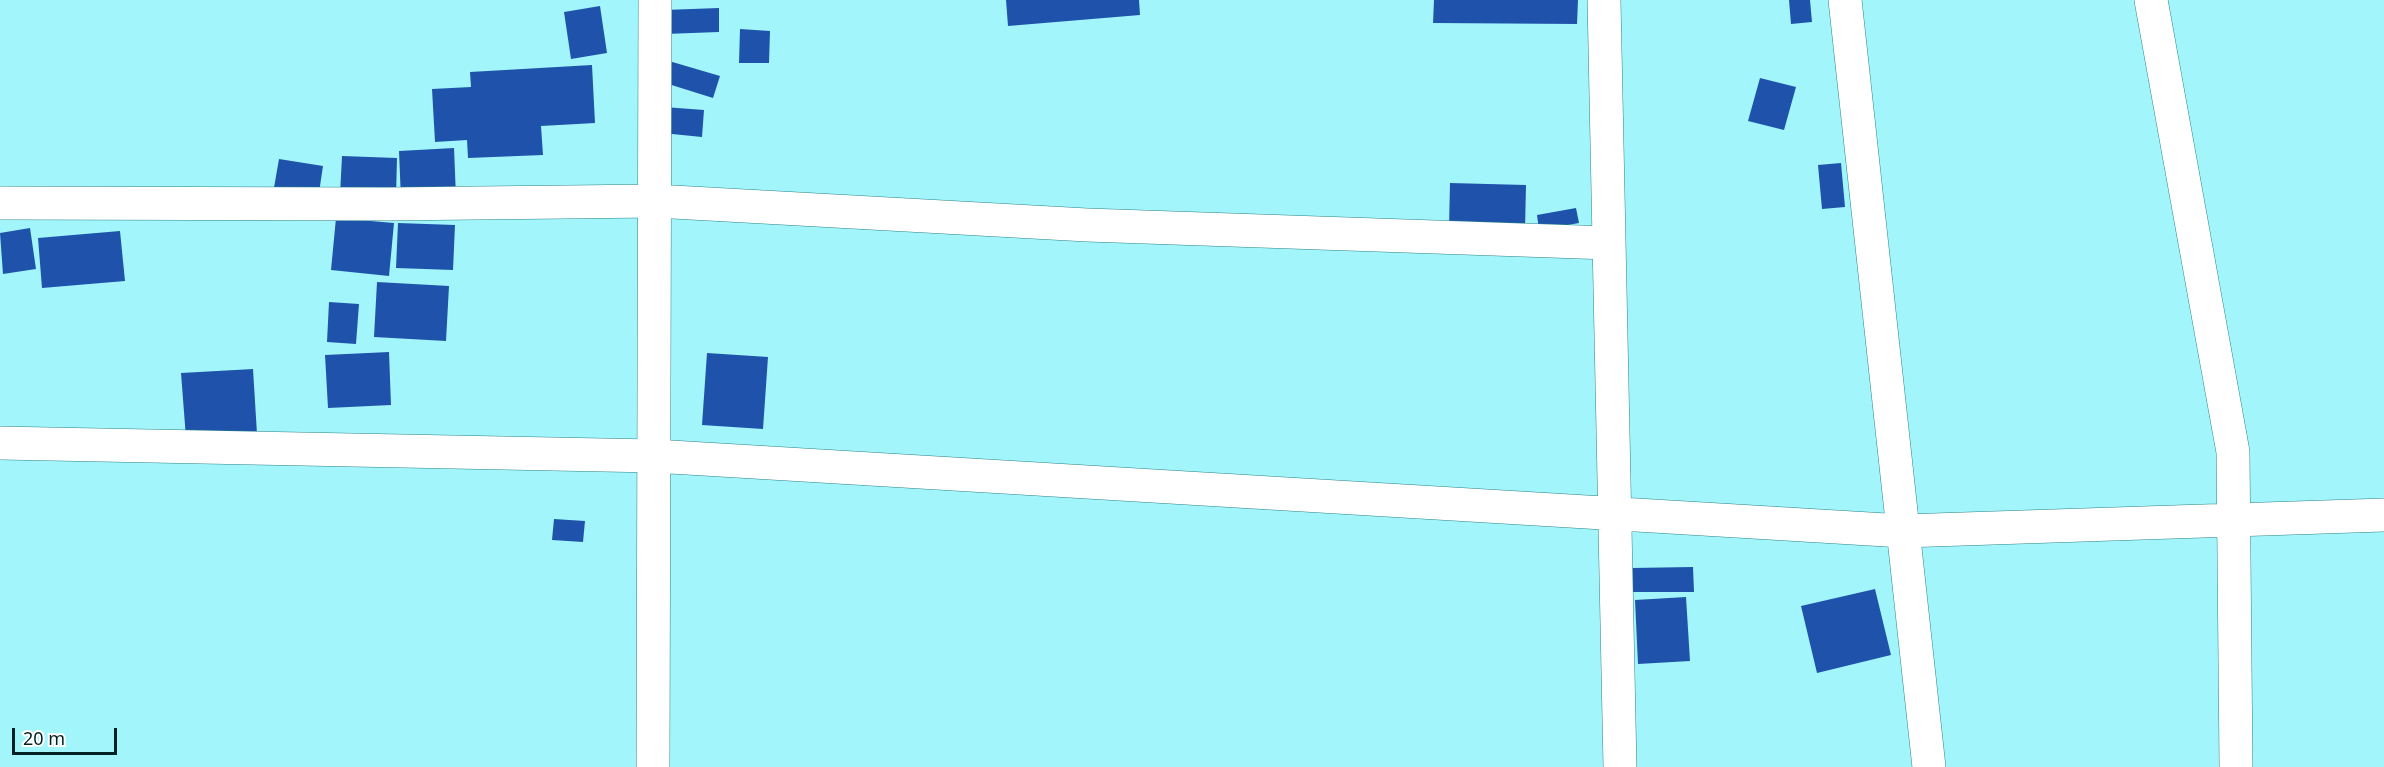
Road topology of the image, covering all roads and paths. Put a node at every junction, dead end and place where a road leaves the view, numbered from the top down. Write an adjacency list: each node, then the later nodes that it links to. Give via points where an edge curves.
1 (655, 0): 5 (street)
2 (1604, 0): 7 (street)
3 (1845, 0): 13 (street)
4 (2151, 0): 12 (street, via 2233,452)
5 (655, 201): 6 (street); 7 (street, via 1087,225); 9 (street)
6 (0, 203)
7 (1609, 243): 10 (street)
8 (0, 443): 9 (street)
9 (654, 456): 10 (street); 14 (street)
10 (1616, 514): 13 (street); 15 (street)
11 (2384, 514): 12 (street)
12 (2233, 520): 13 (street); 17 (street)
13 (1903, 531): 16 (street)
14 (653, 767)
15 (1620, 767)
16 (1929, 767)
17 (2236, 767)

